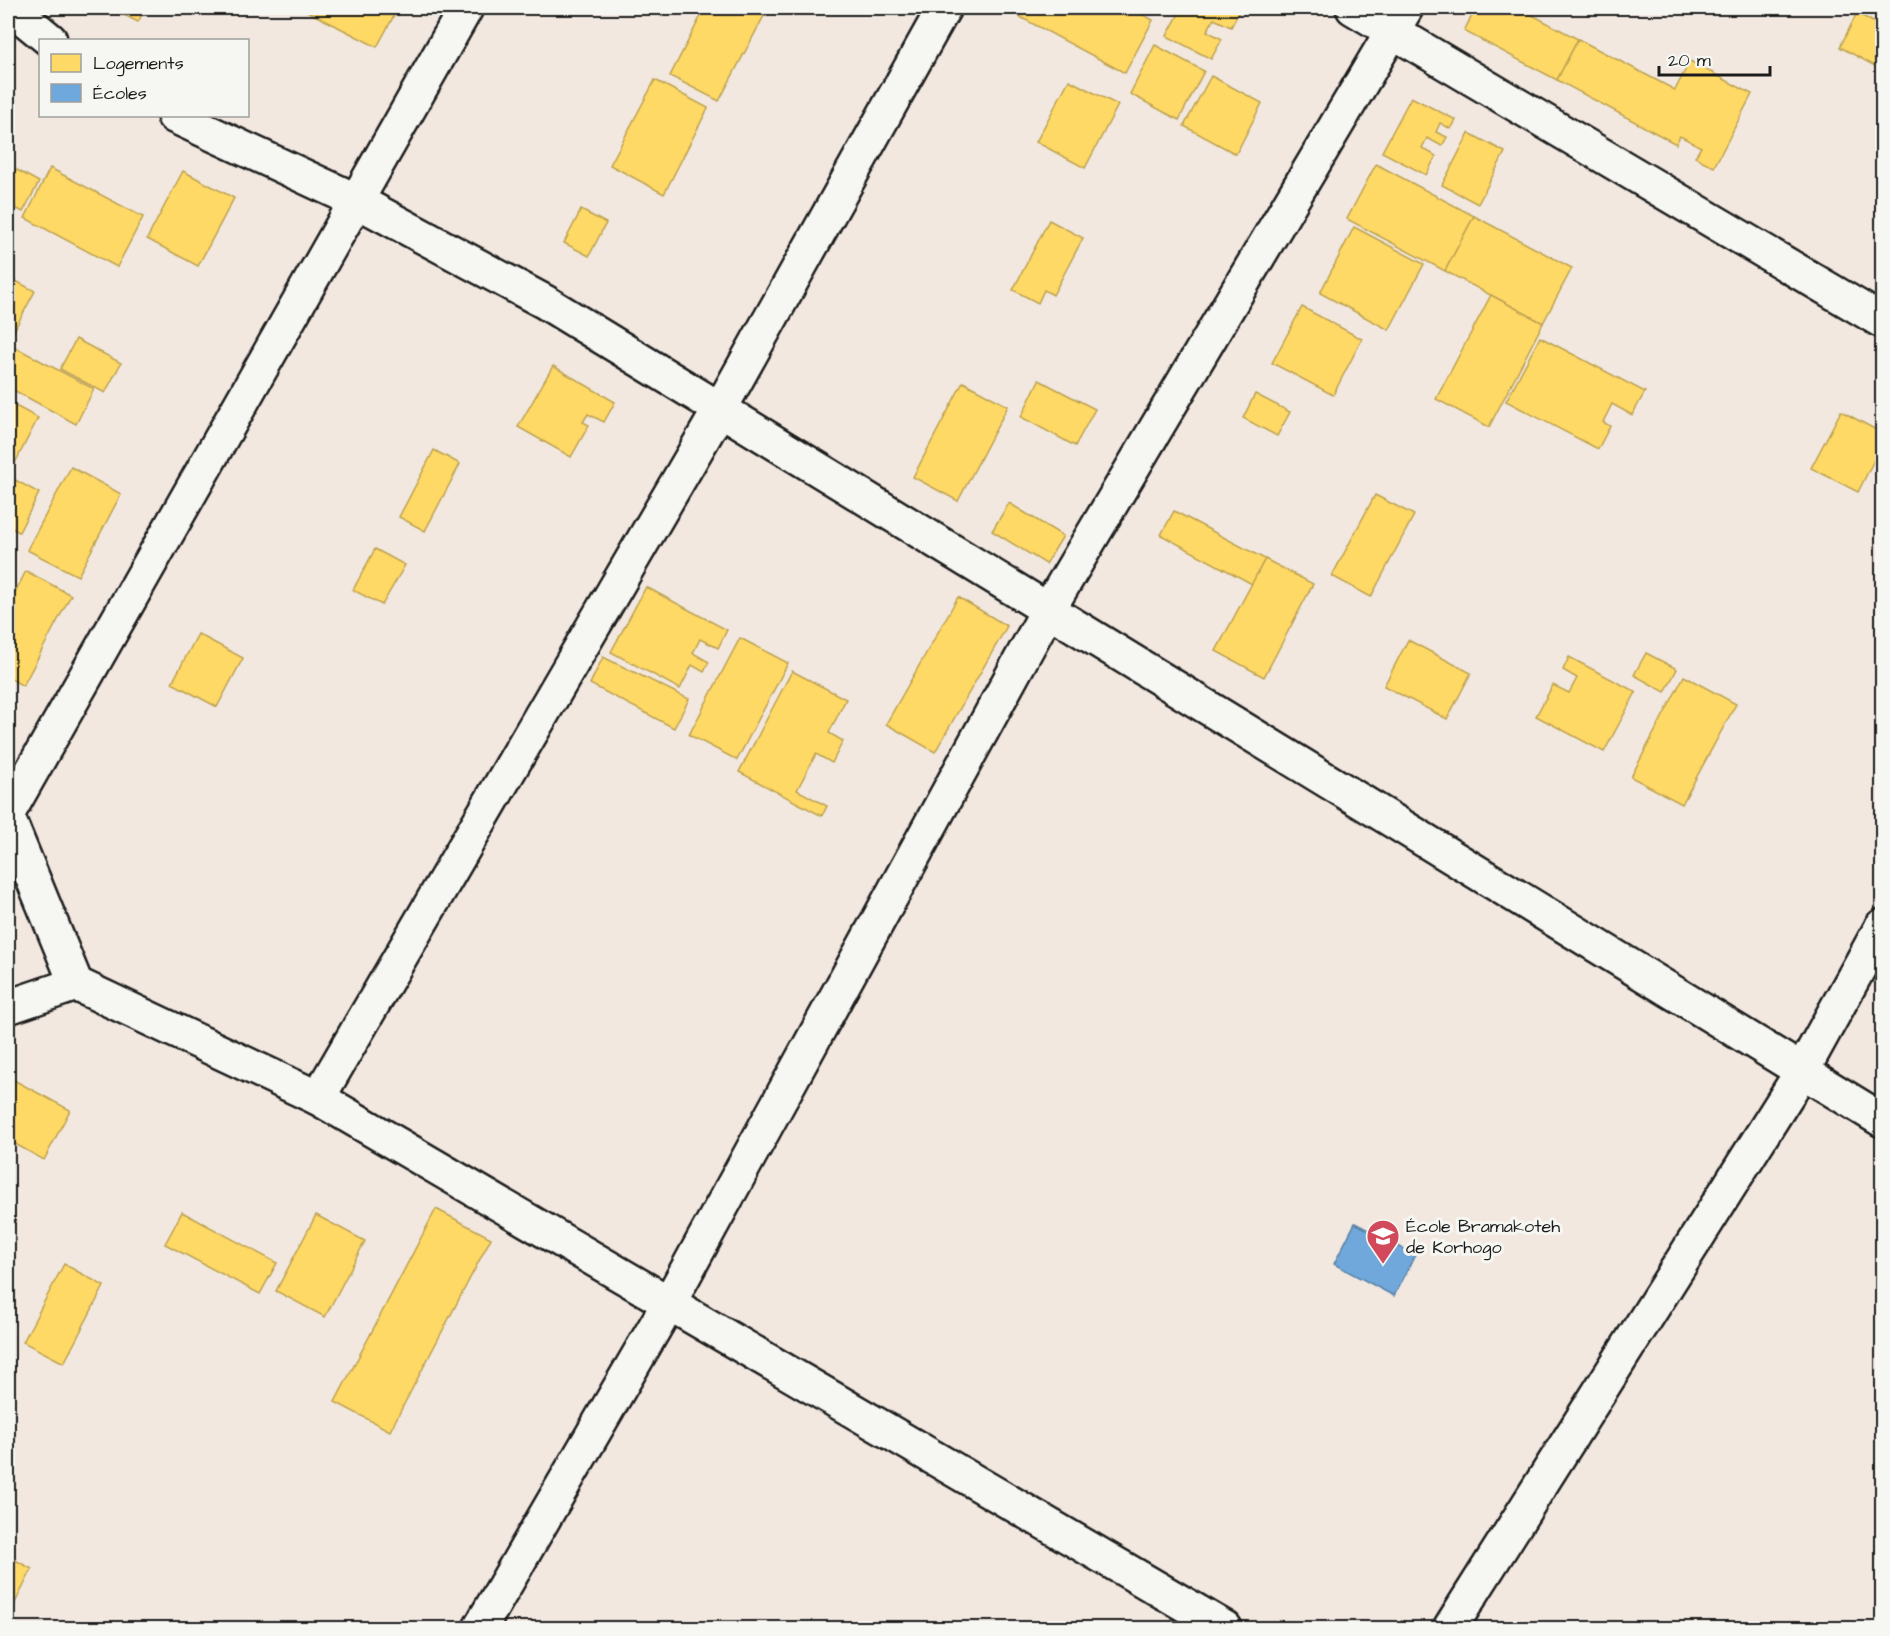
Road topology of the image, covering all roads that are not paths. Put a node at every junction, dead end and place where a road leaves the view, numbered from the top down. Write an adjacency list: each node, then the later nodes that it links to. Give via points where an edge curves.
1 (11, 8): 6 (street)
2 (466, 8): 8 (street)
3 (944, 8): 10 (street)
4 (1353, 8): 5 (street)
5 (1399, 19): 9 (street); 11 (street)
6 (49, 39)
7 (176, 117): 8 (street)
8 (357, 201): 10 (street, via 545,302); 12 (street)
9 (1882, 321)
10 (720, 409): 11 (street); 18 (street)
11 (1048, 610): 17 (street); 20 (street)
12 (8, 813)
13 (8, 818): 15 (street)
14 (1882, 926): 17 (street)
15 (76, 984): 16 (street); 18 (street)
16 (8, 1007)
17 (1801, 1073): 19 (street); 23 (street)
18 (318, 1098): 20 (street)
19 (1882, 1120)
20 (669, 1303): 21 (street); 22 (street)
21 (480, 1629)
22 (1225, 1629)
23 (1450, 1629)

